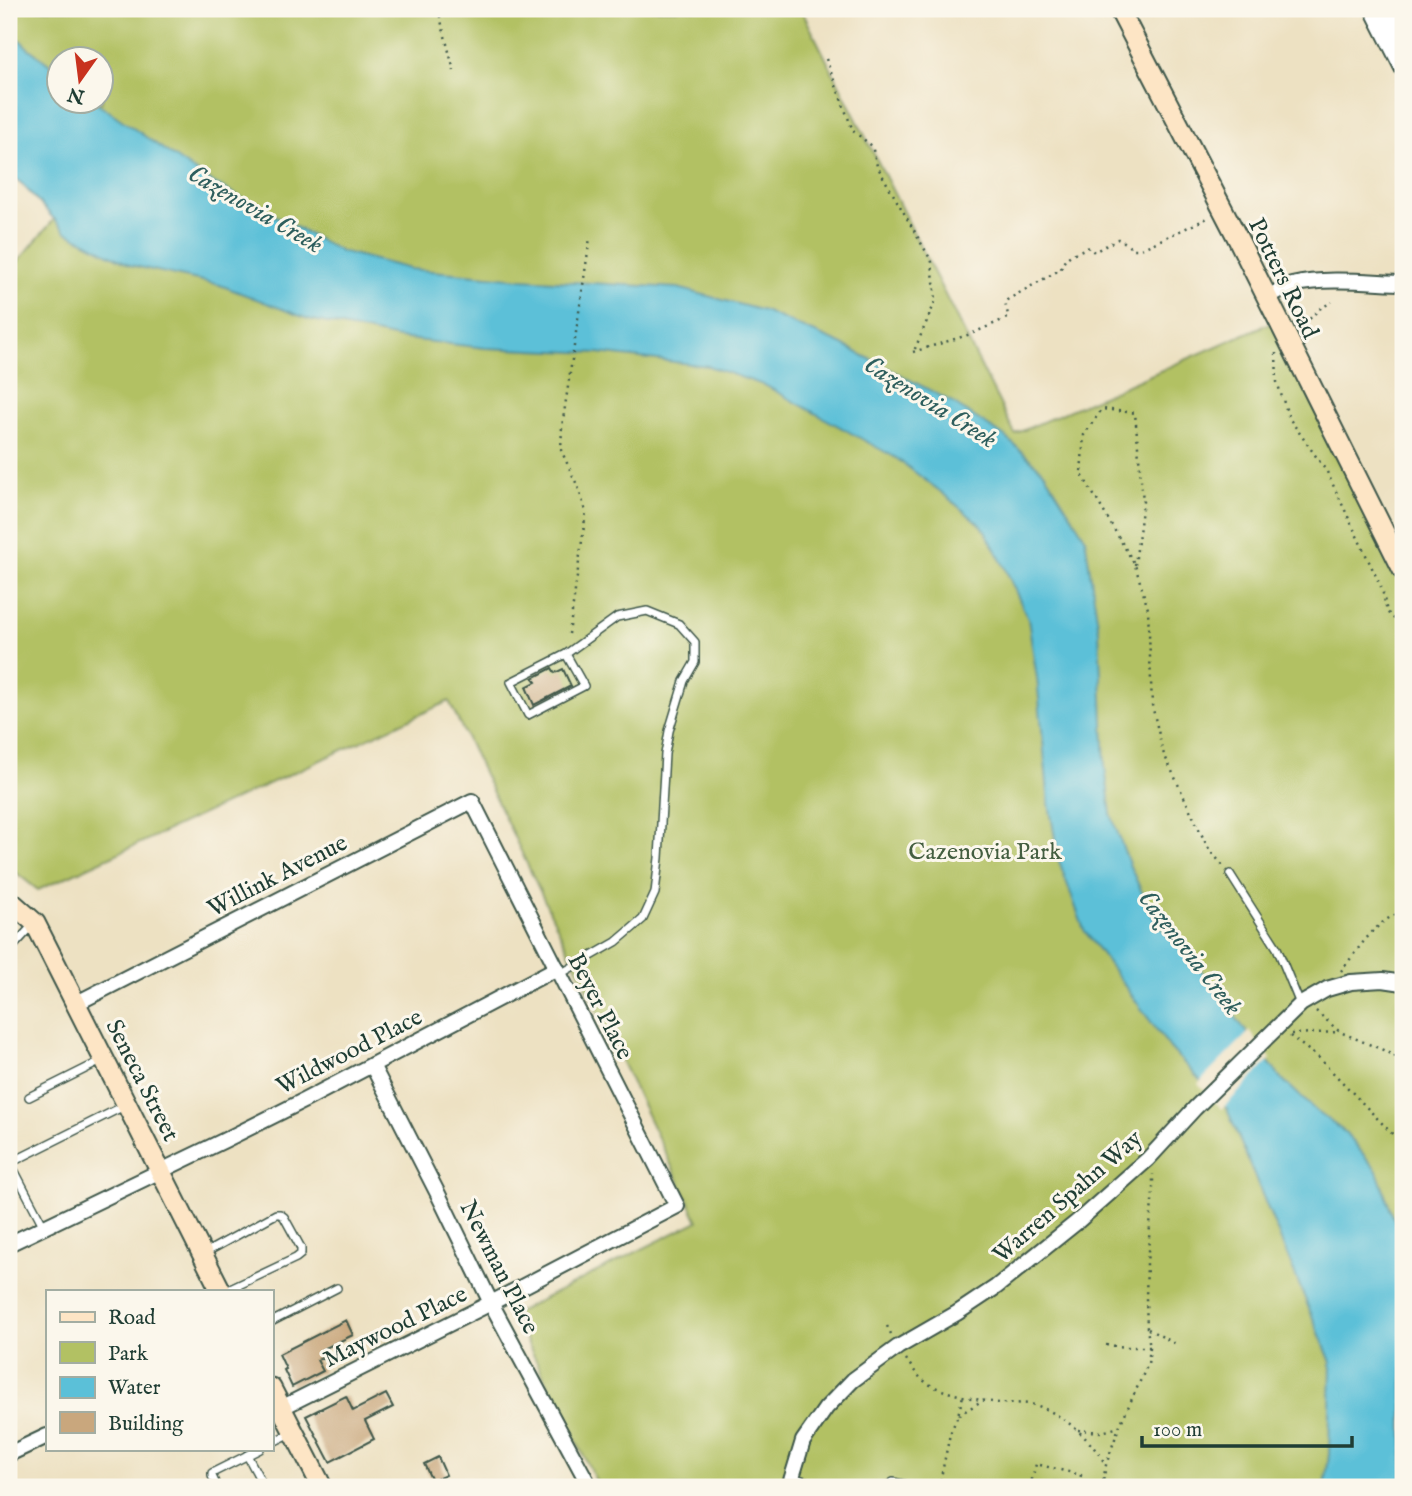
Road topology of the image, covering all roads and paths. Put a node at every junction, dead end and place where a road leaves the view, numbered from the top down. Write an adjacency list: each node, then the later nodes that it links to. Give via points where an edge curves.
1 (438, 9): 8 (path)
2 (1119, 9): 12 (street, Potters Road)
3 (1373, 9): 5 (street)
4 (1386, 9): 5 (street)
5 (1401, 51): 7 (street)
6 (826, 59): 9 (path, via 853,131 872,146 877,166 932,262 936,300 913,352 1007,318 1004,302 1089,247 1094,252 1118,239 1132,249 1141,248)
7 (1403, 69)
8 (454, 71)
9 (1212, 216)
10 (590, 239): 19 (path, via 562,427 561,450 586,512)
11 (1403, 283): 12 (street, via 1310,283)
12 (1267, 297): 17 (street, Potters Road)
13 (1332, 302): 14 (path)
14 (1301, 328)
15 (1275, 342): 18 (path, via 1277,382 1289,418 1327,472 1382,589 1387,612)
16 (1135, 565): 16 (path, via 1143,500 1135,412 1102,409 1084,435 1081,473); 22 (path, via 1148,609 1152,705 1163,752 1207,846)
17 (1403, 570)
18 (1403, 627)
19 (569, 634)
20 (566, 654): 20 (lane, via 511,682 528,715 584,686); 27 (lane, Wildwood Place, via 617,617 647,611 679,624 695,642 695,662 684,681 665,754 654,893 643,919 616,942)
21 (485, 827): 27 (street, Beyer Place); 30 (street, Willink Avenue, via 472,801)
22 (1230, 874): 31 (lane, via 1277,948)
23 (9, 900): 25 (street, Seneca Street)
24 (1403, 912): 28 (path, via 1378,926)
25 (35, 923): 26 (lane); 30 (street, Seneca Street)
26 (9, 951)
27 (558, 971): 36 (street, Wildwood Place); 42 (street, Beyer Place)
28 (1338, 975)
29 (1403, 983): 31 (street, Warren Spahn Way, via 1351,982)
30 (76, 1003): 34 (street, Seneca Street)
31 (1301, 1004): 72 (street, Warren Spahn Way, via 1144,1162 1037,1256 853,1380 803,1441)
32 (1319, 1014): 33 (path)
33 (1340, 1032): 35 (path); 39 (path, via 1288,1035 1319,1058)
34 (105, 1059): 37 (lane); 38 (street, Seneca Street)
35 (1403, 1061)
36 (372, 1065): 41 (street, Wildwood Place); 49 (street, Newman Place)
37 (29, 1097)
38 (128, 1104): 41 (street, Seneca Street); 43 (lane, via 12,1162)
39 (1403, 1145)
40 (1152, 1170): 52 (path)
41 (162, 1171): 43 (street, Wildwood Place); 45 (street, Seneca Street)
42 (677, 1206): 49 (street, Maywood Place)
43 (44, 1227): 44 (street, Wildwood Place)
44 (9, 1244)
45 (202, 1254): 47 (street, Seneca Street); 48 (lane, via 269,1217 284,1217 301,1254)
46 (337, 1288): 50 (lane)
47 (223, 1290)
48 (226, 1290)
49 (491, 1303): 61 (street, Maywood Place); 76 (street, Newman Place)
50 (273, 1321)
51 (887, 1326): 53 (path)
52 (1147, 1329): 54 (path); 56 (path)
53 (892, 1337)
54 (1176, 1344)
55 (1106, 1345): 56 (path)
56 (1150, 1347): 63 (path)
57 (904, 1357): 59 (path, via 928,1384)
58 (273, 1392): 61 (street)
59 (963, 1396): 60 (path); 62 (path)
60 (983, 1400): 62 (path); 64 (path, via 1037,1405)
61 (281, 1408): 65 (street)
62 (958, 1415): 80 (path)
63 (1119, 1427): 64 (path, via 1102,1432); 71 (path)
64 (1077, 1430): 71 (path)
65 (293, 1432): 67 (lane); 75 (street)
66 (46, 1436): 69 (street)
67 (273, 1442)
68 (258, 1450): 70 (lane)
69 (9, 1454)
70 (247, 1455): 73 (lane, via 212,1473); 74 (lane)
71 (1106, 1465): 83 (path)
72 (790, 1482): 77 (lane)
73 (217, 1487)
74 (264, 1487)
75 (321, 1487)
76 (590, 1487)
77 (825, 1487)
78 (886, 1487): 79 (lane, via 893,1482)
79 (916, 1487)
80 (939, 1487)
81 (1030, 1487): 82 (path, via 1036,1464 1081,1475)
82 (1078, 1487)
83 (1102, 1487)

